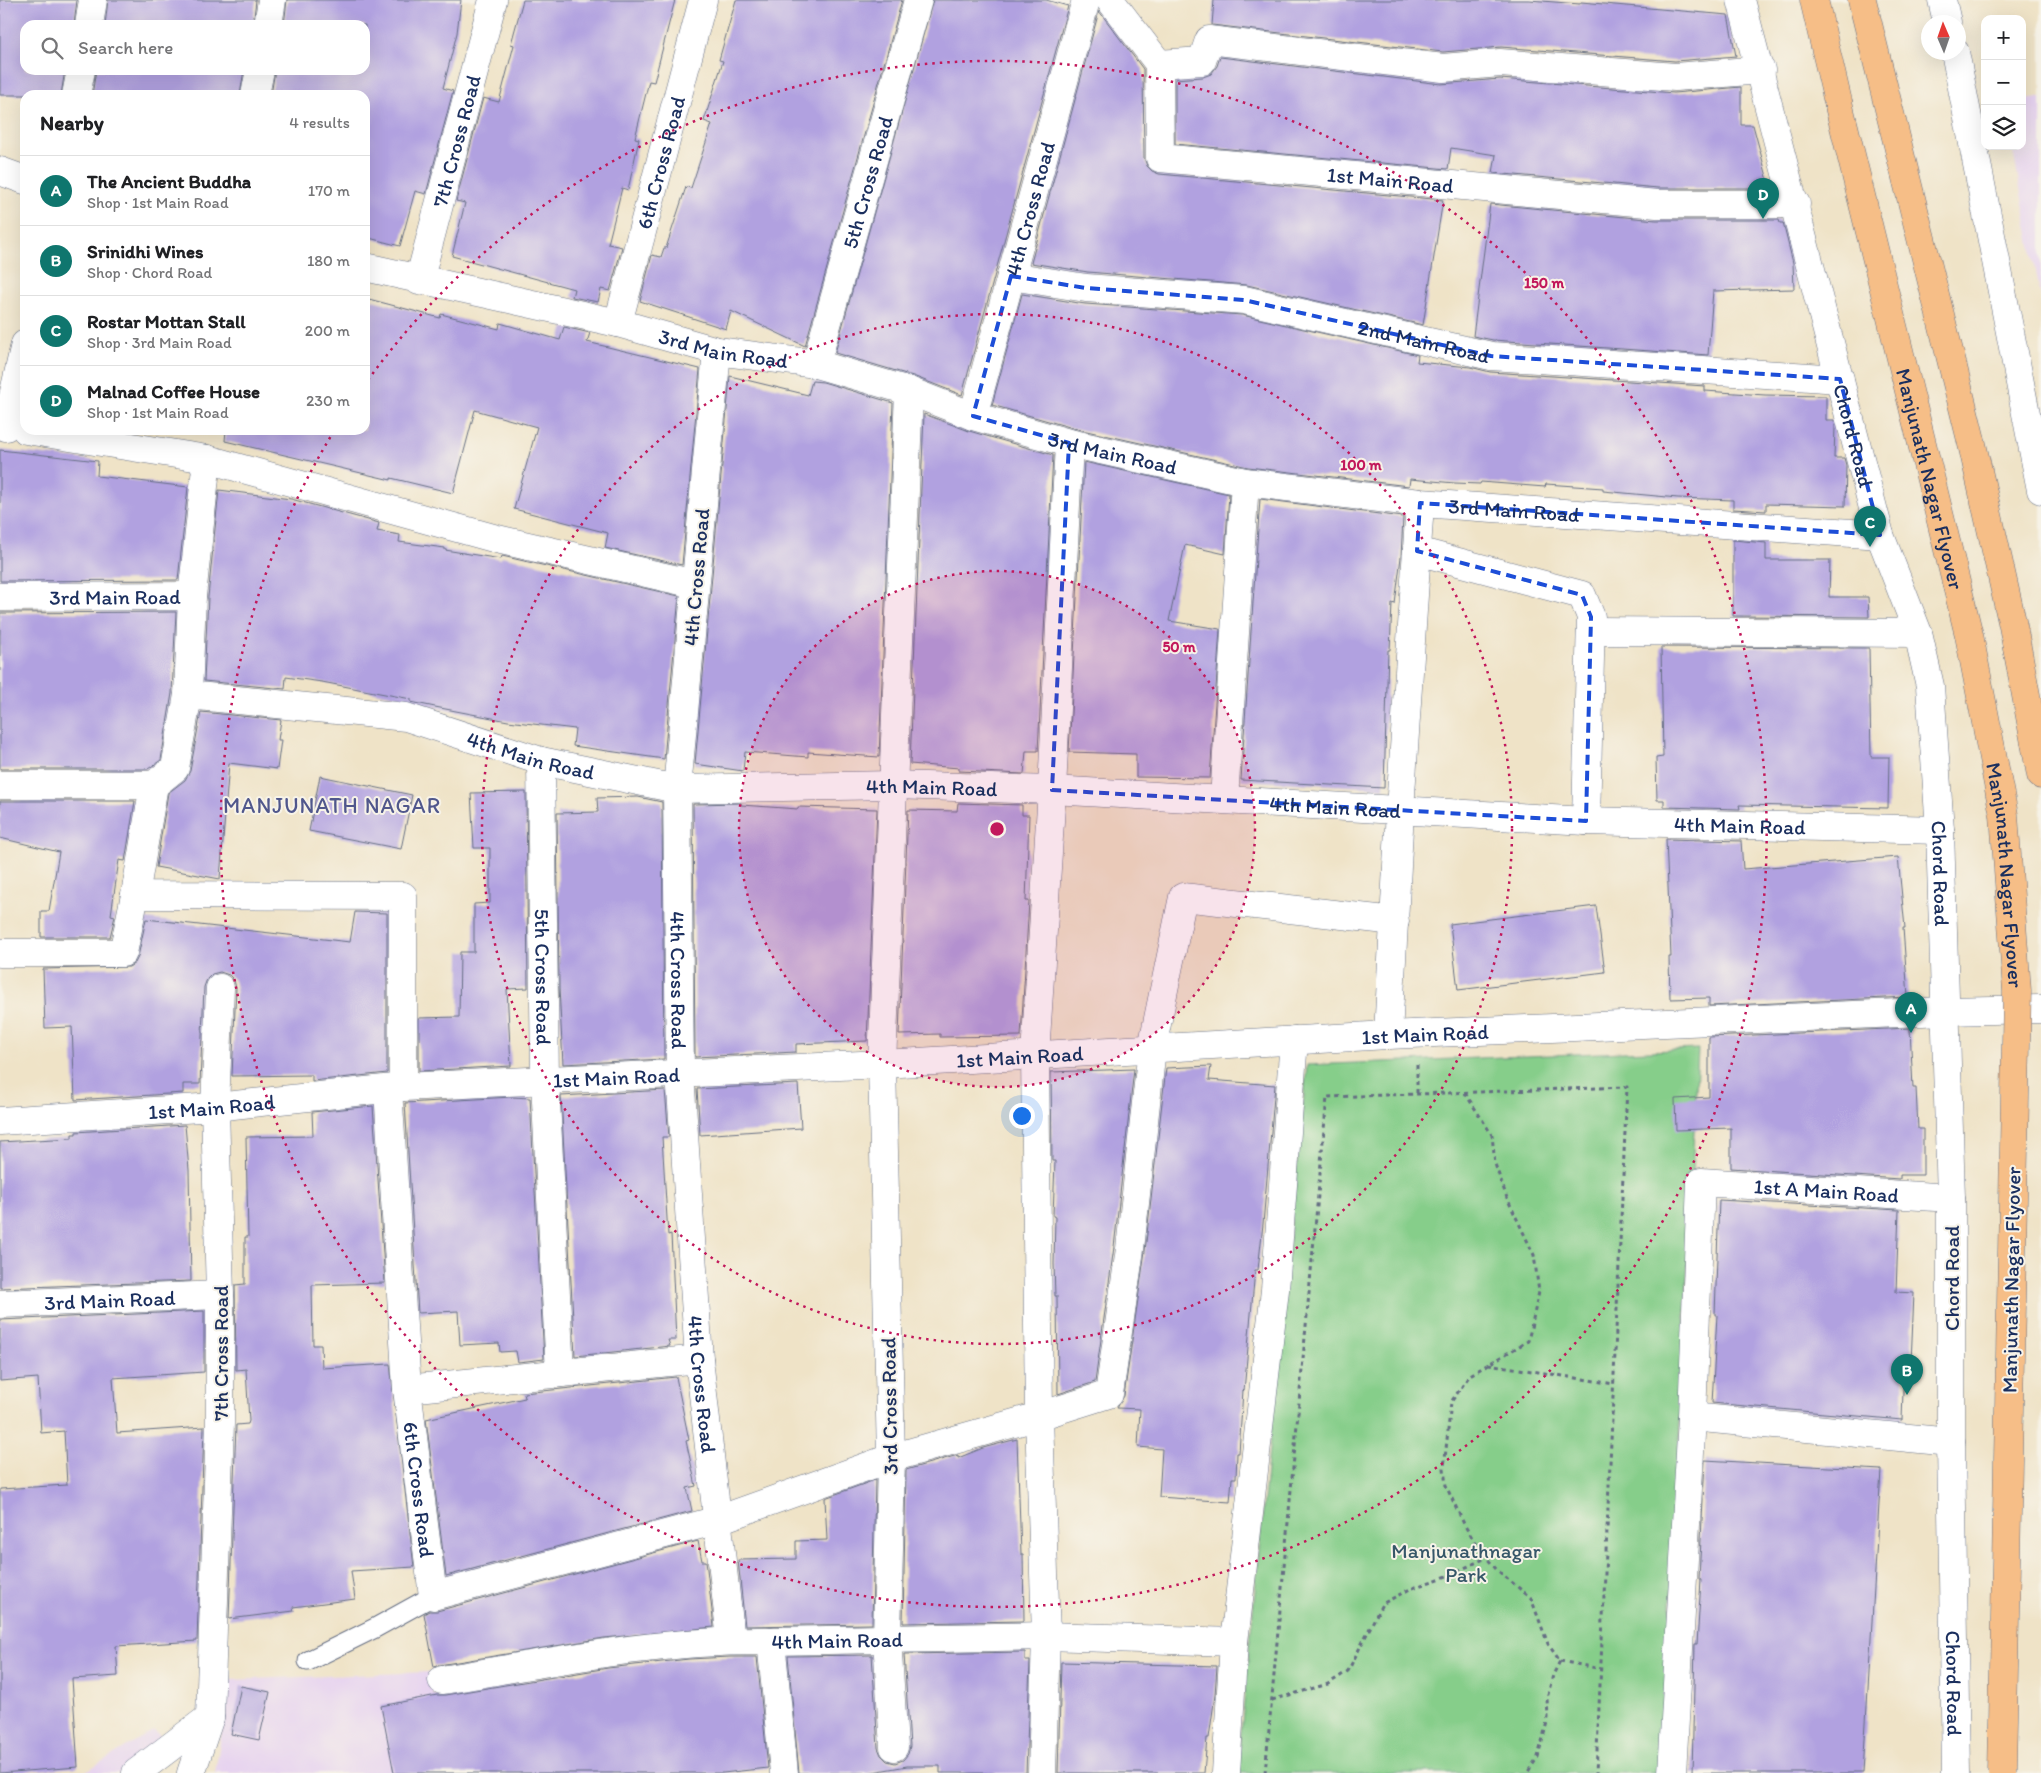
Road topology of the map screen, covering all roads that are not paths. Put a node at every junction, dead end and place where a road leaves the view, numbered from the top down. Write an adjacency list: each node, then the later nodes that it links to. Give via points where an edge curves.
1 (93, 0): 13 (street)
2 (272, 0): 14 (street)
3 (493, 0): 27 (street, 7th Cross Road)
4 (703, 0): 28 (street, 6th Cross Road)
5 (918, 0): 30 (street, 5th Cross Road)
6 (1086, 0): 26 (street, 4th Cross Road)
7 (1110, 0): 16 (street)
8 (1741, 0): 17 (street, Chord Road)
9 (1814, 0): 105 (main road, Manjunath Nagar Flyover, bridge, via 1970,635 2004,815 2016,991)
10 (1862, 0): 51 (main road, via 1972,444 2013,626)
11 (1942, 0): 12 (street)
12 (1945, 15)
13 (90, 20)
14 (269, 20)
15 (1957, 60): 40 (street)
16 (1159, 64): 17 (street, via 1202,61 1209,40 1443,68 1500,63 1675,77); 24 (street, 1st Main Road, via 1160,158 1657,204)
17 (1761, 70): 24 (street, Chord Road)
18 (80, 75): 20 (street)
19 (259, 75): 21 (street)
20 (77, 90)
21 (256, 90)
22 (0, 171): 23 (street)
23 (20, 178)
24 (1796, 204): 31 (street, Chord Road)
25 (370, 268): 27 (street, 3rd Main Road)
26 (1011, 276): 31 (street, 2nd Main Road, via 1086,288 1244,300 1491,356); 34 (street, 4th Cross Road)
27 (419, 281): 28 (street, 3rd Main Road)
28 (618, 323): 29 (street, 3rd Main Road)
29 (717, 351): 30 (street, 3rd Main Road); 44 (street, 4th Cross Road)
30 (816, 364): 33 (street, 3rd Main Road)
31 (1840, 379): 42 (street, Chord Road)
32 (20, 382): 35 (street)
33 (909, 391): 34 (street, 3rd Main Road); 53 (street, 3rd Cross Road)
34 (973, 416): 37 (street, 3rd Main Road)
35 (14, 428)
36 (58, 435): 38 (street)
37 (1069, 443): 39 (street, 3rd Main Road); 56 (street)
38 (207, 459): 44 (street, via 497,538); 45 (street)
39 (1245, 482): 41 (street, 3rd Main Road); 57 (street)
40 (2041, 490)
41 (1420, 503): 42 (street, 3rd Main Road); 43 (street)
42 (1880, 535): 48 (street, Chord Road)
43 (1417, 551): 47 (street, via 1582,595 1591,617); 58 (street)
44 (695, 584): 55 (street, 4th Cross Road)
45 (192, 596): 46 (street, 3rd Main Road); 49 (street, 3rd Main Road)
46 (0, 597)
47 (1591, 632): 48 (street); 59 (street)
48 (1918, 633): 60 (street, Chord Road, via 1930,686)
49 (188, 695): 50 (street, 4th Main Road, via 406,717); 54 (street, via 175,768)
50 (541, 761): 55 (street, 4th Main Road); 73 (street, 5th Cross Road)
51 (2041, 774)
52 (0, 785): 54 (street)
53 (893, 785): 55 (street, 4th Main Road); 56 (street, 4th Main Road); 71 (street, 3rd Cross Road)
54 (154, 786): 61 (street)
55 (677, 789): 72 (street, 4th Cross Road)
56 (1052, 790): 57 (street, 4th Main Road); 70 (street)
57 (1224, 799): 58 (street, 4th Main Road)
58 (1400, 810): 59 (street, 4th Main Road); 62 (street)
59 (1586, 821): 60 (street, 4th Main Road)
60 (1940, 830): 66 (street, Chord Road)
61 (135, 895): 63 (street, via 123,953); 74 (street, 6th Cross Road, via 403,896)
62 (1395, 921): 67 (street); 69 (street, via 1183,897)
63 (0, 953)
64 (220, 988): 75 (street, 7th Cross Road)
65 (2041, 1009): 66 (street, 1st Main Road)
66 (1945, 1011): 67 (street, 1st Main Road); 77 (street, Chord Road)
67 (1388, 1035): 68 (street, 1st Main Road)
68 (1294, 1040): 69 (street, 1st Main Road); 93 (street, via 1275,1290)
69 (1152, 1048): 70 (street, 1st Main Road); 83 (street, via 1130,1249 1109,1394)
70 (1035, 1055): 71 (street, 1st Main Road); 83 (street)
71 (882, 1064): 72 (street, 1st Main Road); 86 (street, 3rd Cross Road)
72 (680, 1074): 73 (street, 1st Main Road); 80 (street, 4th Cross Road)
73 (545, 1081): 74 (street, 1st Main Road); 81 (street, 5th Cross Road)
74 (396, 1088): 75 (street, 1st Main Road); 82 (street, 6th Cross Road)
75 (214, 1107): 76 (street, 1st Main Road); 78 (street, 7th Cross Road)
76 (0, 1121)
77 (1951, 1198): 84 (street, 1st A Main Road, via 1701,1182); 85 (street, Chord Road)
78 (220, 1295): 79 (street, 3rd Main Road); 96 (street, 7th Cross Road, via 220,1423)
79 (0, 1304)
80 (699, 1359): 81 (street); 87 (street, 4th Cross Road)
81 (560, 1373): 82 (street)
82 (407, 1389): 88 (street, 6th Cross Road)
83 (1040, 1416): 86 (street); 89 (street)
84 (1692, 1416): 85 (street); 103 (street)
85 (1951, 1442): 104 (street, Chord Road)
86 (891, 1458): 87 (street); 90 (street, 3rd Cross Road)
87 (718, 1520): 88 (street); 91 (street, 4th Cross Road)
88 (433, 1596): 94 (lane)
89 (1046, 1636): 90 (street, 4th Main Road); 93 (street, 4th Main Road); 101 (street)
90 (887, 1639): 92 (street, 4th Main Road); 97 (street, 3rd Cross Road)
91 (731, 1640): 92 (street, 4th Main Road); 95 (street, 4th Main Road, via 609,1652)
92 (771, 1641): 100 (street)
93 (1234, 1642): 102 (street)
94 (308, 1661)
95 (442, 1680)
96 (210, 1718): 98 (street); 99 (street, 7th Cross Road)
97 (894, 1747)
98 (136, 1773)
99 (191, 1773)
100 (784, 1773)
101 (1042, 1773)
102 (1226, 1773)
103 (1672, 1773)
104 (1956, 1773)
105 (2002, 1773)

